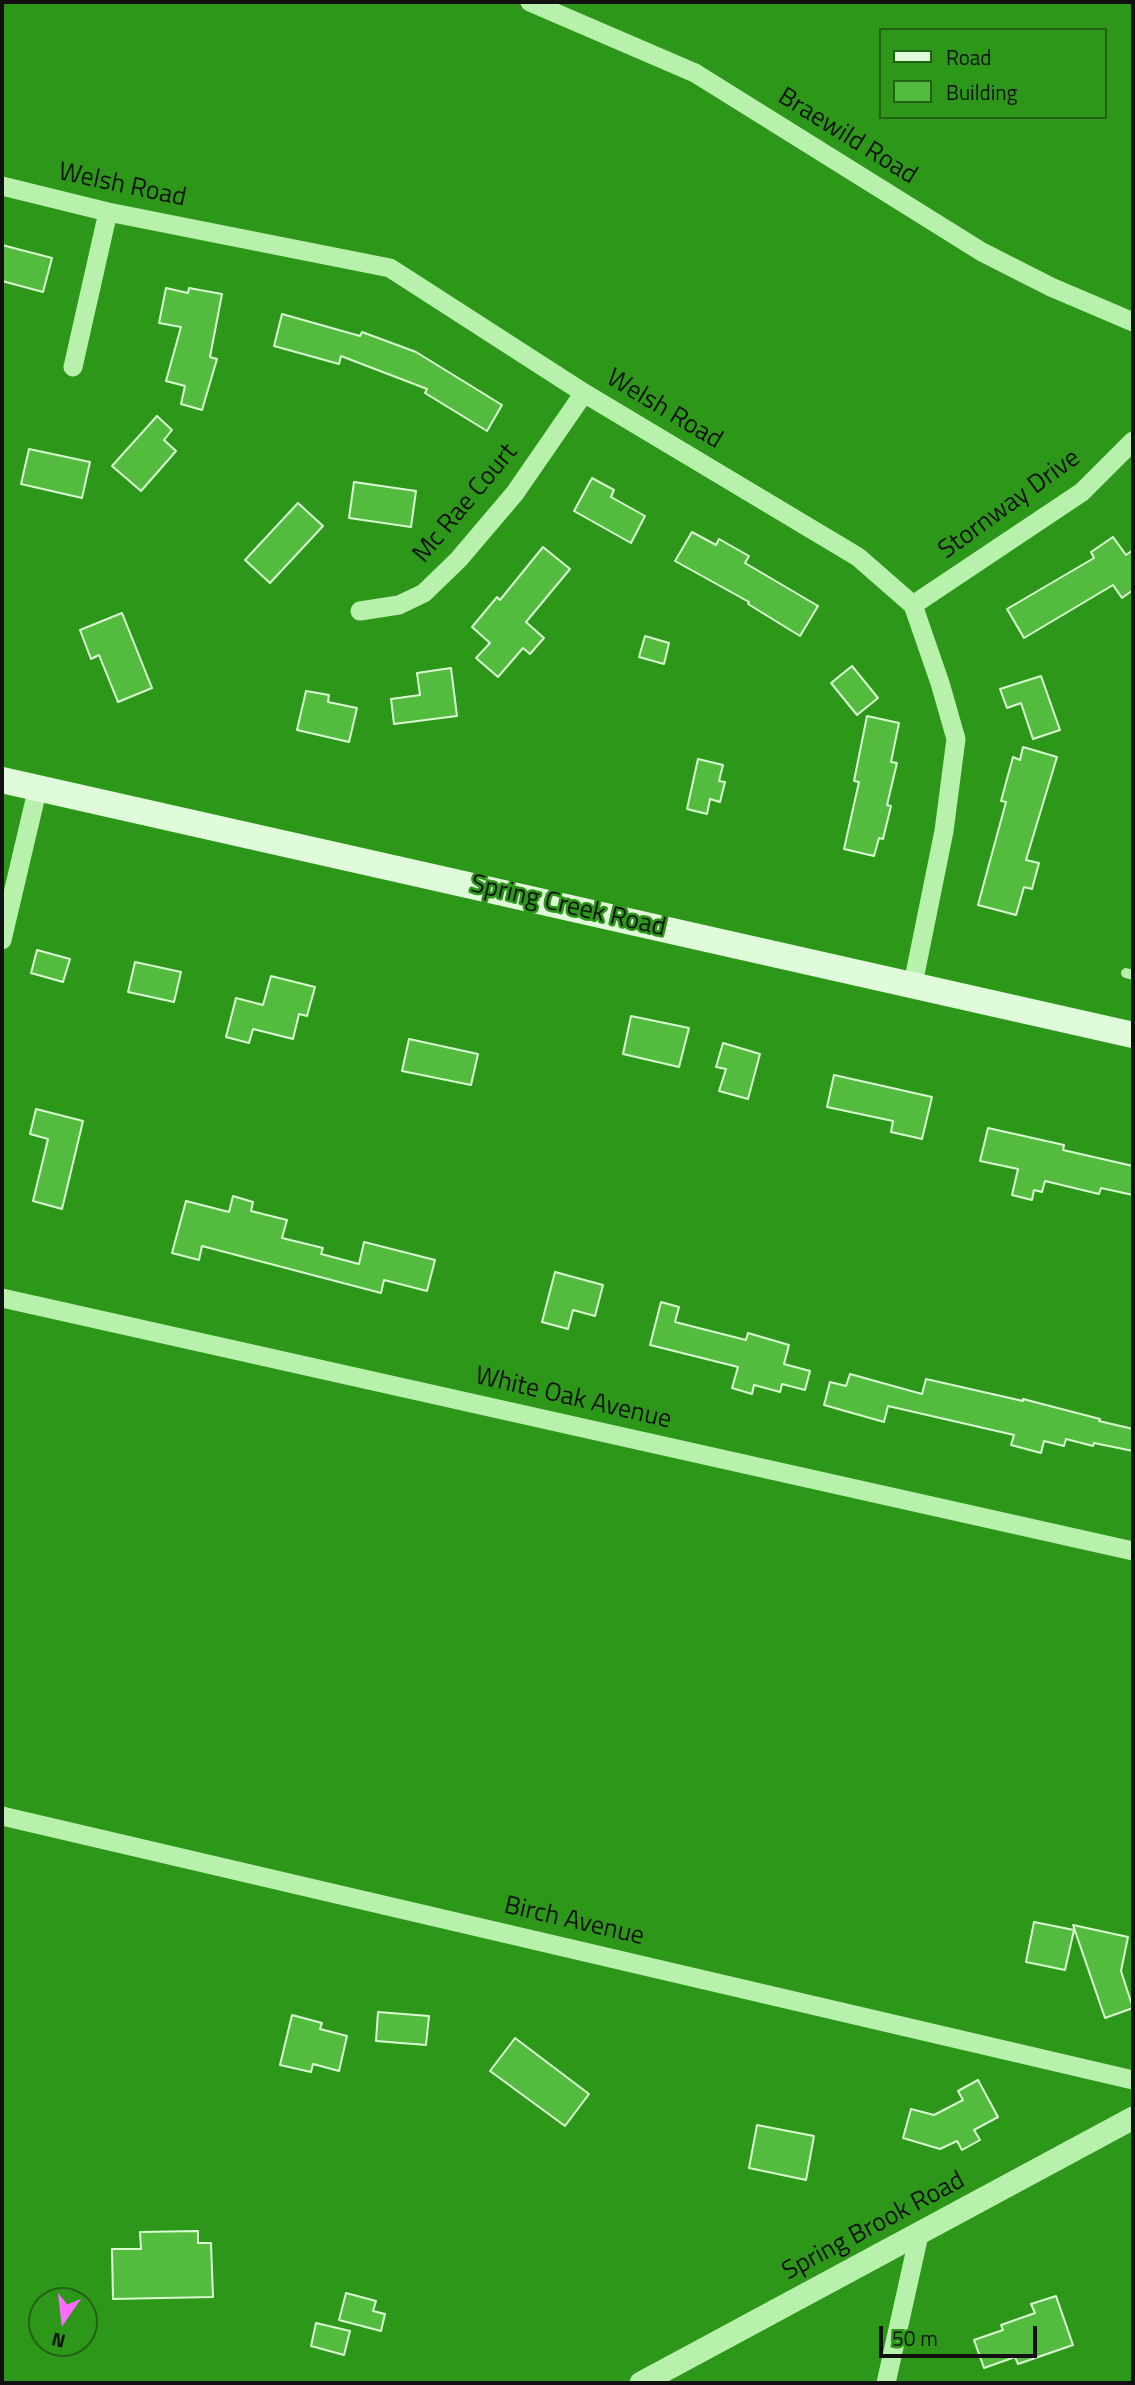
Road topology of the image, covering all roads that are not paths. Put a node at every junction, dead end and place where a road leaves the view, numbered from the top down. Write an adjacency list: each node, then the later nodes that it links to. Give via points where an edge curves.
1 (530, 2): 4 (street, Braewild Road, via 695,73 982,252)
2 (2, 186): 3 (street, Welsh Road)
3 (108, 212): 5 (street); 6 (street, Welsh Road, via 390,268)
4 (1133, 322)
5 (73, 367)
6 (584, 393): 8 (street, Welsh Road, via 858,557); 9 (street, Mc Rae Court, via 515,494 425,593 399,605)
7 (1133, 441): 8 (street, Stornway Drive, via 1082,492)
8 (913, 605): 13 (street, Welsh Road, via 957,739)
9 (360, 611)
10 (2, 780): 11 (main road, Spring Creek Road)
11 (38, 787): 12 (street); 13 (main road, Spring Creek Road)
12 (2, 940)
13 (913, 984): 14 (main road, Spring Creek Road)
14 (1133, 1035)
15 (2, 1298): 16 (street, White Oak Avenue)
16 (1133, 1551)
17 (2, 1816): 18 (street, Birch Avenue)
18 (1133, 2080)
19 (1133, 2118): 20 (street, Spring Brook Road)
20 (919, 2235): 21 (street, Spring Brook Road); 22 (street)
21 (642, 2383)
22 (886, 2383)

